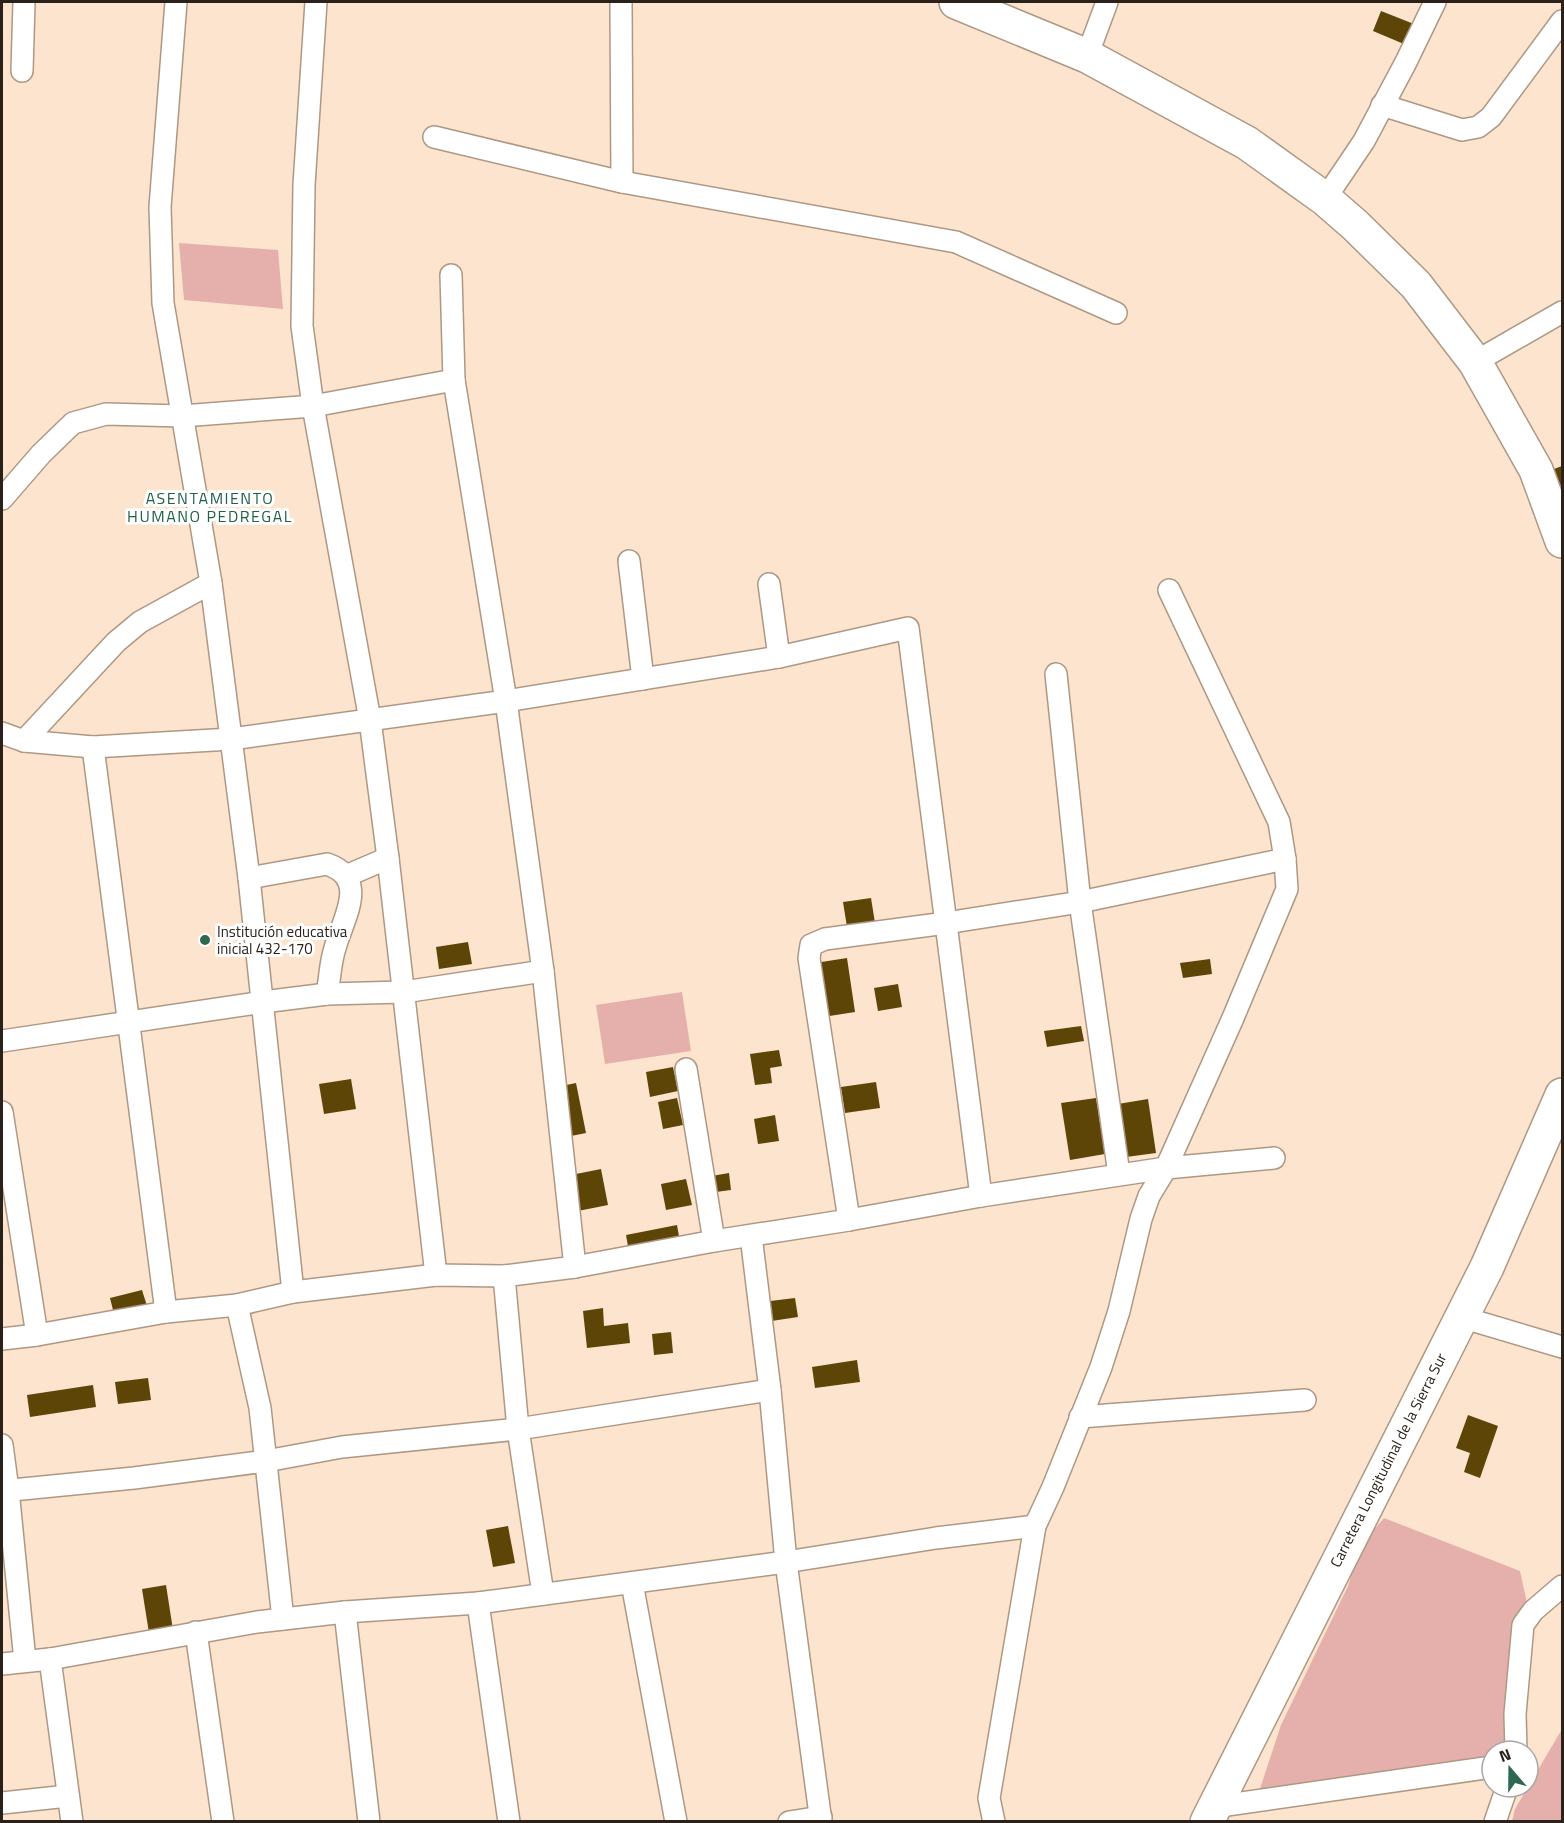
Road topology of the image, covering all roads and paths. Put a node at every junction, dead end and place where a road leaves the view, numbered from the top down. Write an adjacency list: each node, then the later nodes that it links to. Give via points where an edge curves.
1 (24, 2): 10 (street)
2 (176, 2): 21 (street, via 160,207 163,303)
3 (316, 2): 20 (street, via 304,185 302,326)
4 (621, 2): 13 (street)
5 (956, 2): 9 (highway)
6 (1107, 2): 9 (street)
7 (1435, 2): 11 (street)
8 (1563, 21): 11 (street, via 1491,117 1478,127 1462,129)
9 (1087, 56): 14 (highway, via 1247,143)
10 (22, 71)
11 (1382, 105): 14 (street, via 1364,141)
12 (434, 137): 13 (street)
13 (622, 182): 17 (street, via 956,242)
14 (1325, 199): 18 (highway, via 1416,285)
15 (451, 274): 19 (street)
16 (1563, 312): 18 (street)
17 (1116, 313)
18 (1475, 362): 23 (highway, via 1536,470)
19 (454, 380): 20 (street); 31 (street)
20 (313, 406): 21 (street); 32 (street)
21 (182, 416): 22 (street, via 106,414 73,423); 25 (street)
22 (2, 499)
23 (1563, 541)
24 (628, 561): 30 (street)
25 (211, 584): 34 (street); 35 (street, via 140,622 116,642)
26 (769, 584): 28 (street)
27 (1169, 590): 38 (street, via 1279,822)
28 (779, 657): 30 (street); 42 (street, via 908,628)
29 (1056, 674): 41 (street)
30 (643, 679): 31 (street)
31 (506, 701): 32 (street); 43 (street)
32 (370, 720): 34 (street); 37 (street)
33 (2, 733): 35 (street)
34 (231, 739): 36 (street); 40 (street)
35 (24, 741): 36 (street)
36 (93, 747): 47 (street)
37 (388, 858): 39 (street); 44 (street)
38 (1285, 859): 41 (street); 53 (street, via 1287,889)
39 (346, 876): 40 (street, via 327,864); 45 (street, via 351,892 349,910 334,949)
40 (249, 878): 46 (street)
41 (1080, 902): 42 (street); 54 (street)
42 (946, 924): 55 (street); 56 (street, via 825,939 811,945 809,958)
43 (543, 971): 44 (street); 59 (street)
44 (404, 992): 45 (street); 60 (street)
45 (327, 994): 46 (street)
46 (263, 1002): 47 (street); 62 (street)
47 (130, 1023): 48 (street); 64 (street)
48 (2, 1041)
49 (686, 1069): 58 (street)
50 (1563, 1095): 65 (highway, Carretera Longitudinal de la Sierra Sur)
51 (2, 1112): 66 (street)
52 (1274, 1158): 53 (street)
53 (1166, 1168): 54 (street); 71 (street, via 1145,1207 1119,1311)
54 (1119, 1174): 55 (street)
55 (981, 1196): 56 (street)
56 (849, 1220): 57 (street)
57 (751, 1236): 58 (street); 69 (street)
58 (714, 1241): 59 (street)
59 (574, 1267): 61 (street)
60 (436, 1275): 61 (street); 62 (street)
61 (504, 1275): 72 (street)
62 (293, 1292): 63 (street)
63 (237, 1305): 64 (street); 74 (street, via 260,1408)
64 (166, 1312): 66 (street)
65 (1461, 1317): 68 (street); 93 (highway, Carretera Longitudinal de la Sierra Sur)
66 (37, 1335): 67 (street)
67 (2, 1339)
68 (1563, 1347)
69 (770, 1390): 72 (street); 77 (street)
70 (1305, 1400): 71 (street)
71 (1080, 1417): 76 (street)
72 (518, 1429): 74 (street, via 342,1447); 80 (street)
73 (2, 1444): 75 (street)
74 (266, 1461): 75 (street); 83 (street)
75 (5, 1490): 86 (street)
76 (1035, 1526): 77 (street); 101 (street, via 989,1798)
77 (786, 1562): 78 (street); 94 (street)
78 (632, 1582): 80 (street); 99 (street)
79 (1563, 1586): 88 (street, via 1533,1611 1523,1625)
80 (543, 1594): 81 (street)
81 (478, 1603): 82 (street); 98 (street)
82 (345, 1612): 83 (street); 97 (street)
83 (284, 1619): 84 (street)
84 (196, 1632): 85 (street); 96 (street)
85 (50, 1659): 86 (street); 90 (street)
86 (25, 1661): 87 (street)
87 (2, 1664)
88 (1516, 1739)
89 (1480, 1769): 93 (street)
90 (68, 1796): 92 (street); 95 (street)
91 (1503, 1799): 102 (street)
92 (2, 1803)
93 (1210, 1814)
94 (821, 1819): 100 (street)
95 (72, 1821)
96 (223, 1821)
97 (369, 1821)
98 (508, 1821)
99 (676, 1821)
100 (789, 1821)
101 (994, 1821)
102 (1495, 1821)

